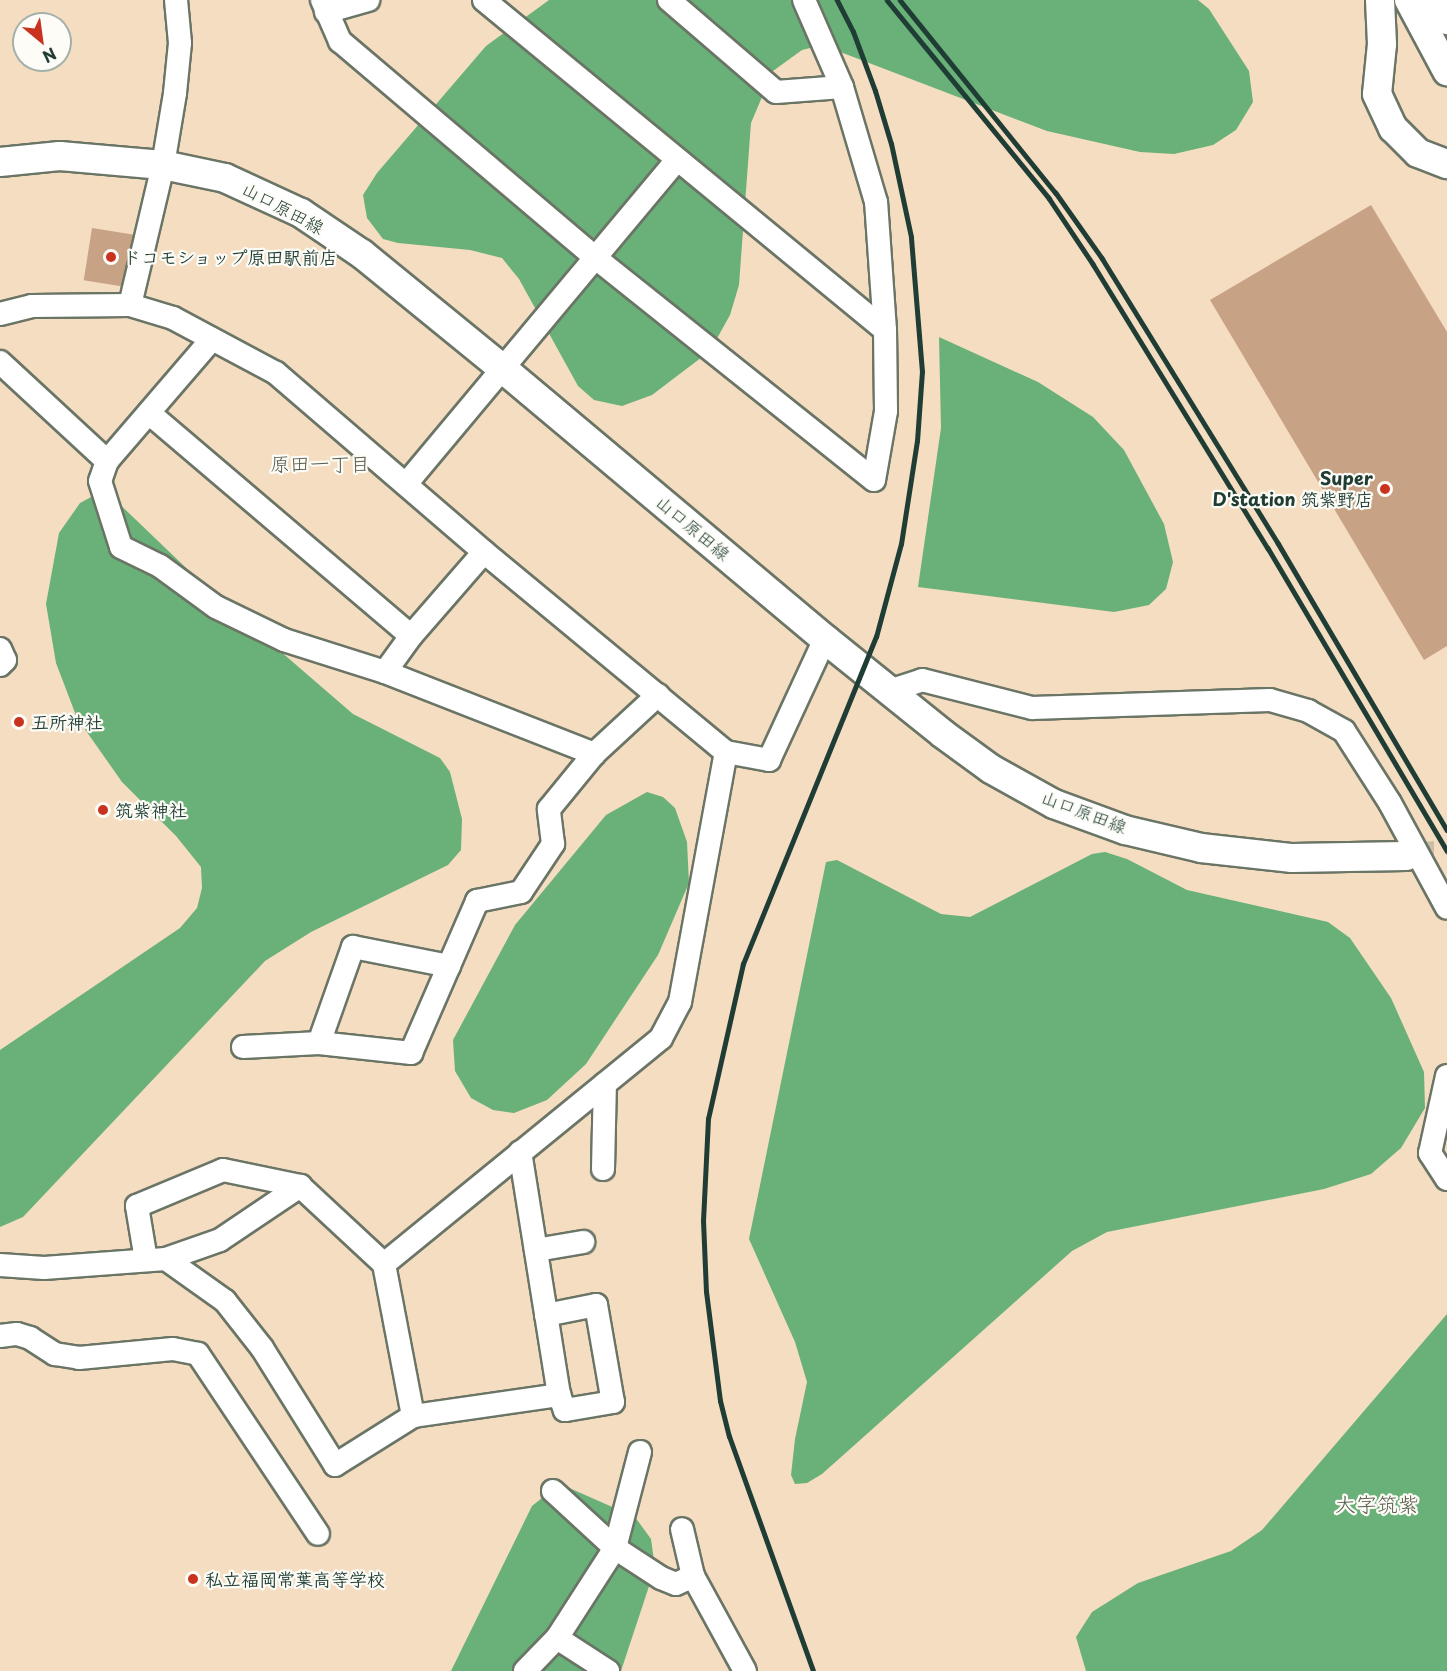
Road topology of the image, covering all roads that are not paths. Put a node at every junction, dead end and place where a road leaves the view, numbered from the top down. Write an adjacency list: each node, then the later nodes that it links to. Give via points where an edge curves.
1 (176, 0): 16 (street, via 180,43)
2 (368, 0): 9 (street)
3 (484, 0): 13 (street)
4 (669, 0): 12 (street, via 776,92)
5 (804, 0): 12 (street)
6 (1380, 0): 15 (main road, via 1382,44 1377,94 1392,128 1418,153)
7 (1409, 0): 11 (main road)
8 (1436, 0): 10 (main road)
9 (324, 6): 17 (street, via 340,41)
10 (1447, 20)
11 (1447, 71)
12 (842, 87): 20 (street, via 876,202)
13 (677, 160): 17 (street); 20 (street)
14 (0, 162): 16 (main road, 山口原田線, via 60,156)
15 (1447, 164)
16 (163, 165): 18 (street); 23 (main road, 山口原田線, via 225,178 301,213 362,254)
17 (597, 259): 20 (street, via 874,480 886,411); 23 (street)
18 (130, 305): 19 (street, via 32,306); 21 (street, via 173,318)
19 (0, 314)
20 (885, 330)
21 (212, 339): 24 (street); 26 (street, via 276,374)
22 (0, 362): 25 (street)
23 (502, 368): 26 (street); 29 (main road, 山口原田線)
24 (149, 413): 25 (street); 28 (street)
25 (107, 460): 32 (street, via 100,481 121,547 160,566 216,607 285,640)
26 (406, 484): 27 (street)
27 (484, 552): 28 (street); 34 (street)
28 (411, 636): 32 (street)
29 (825, 639): 33 (main road, 山口原田線); 35 (street, via 769,760)
30 (0, 650): 31 (street, via 5,660)
31 (0, 664)
32 (385, 672): 36 (street)
33 (889, 691): 37 (main road, 山口原田線, via 992,769 1054,804 1125,830 1201,848 1292,858); 38 (street, via 922,680 1032,708 1270,700 1308,711 1344,731 1390,803)
34 (658, 695): 35 (street); 36 (street)
35 (726, 752): 43 (street, via 680,1002 661,1038)
36 (594, 754): 39 (street, via 549,809 553,844 521,892 477,902)
37 (1406, 856)
38 (1447, 908)
39 (449, 966): 40 (street, via 411,1053); 40 (street, via 353,947)
40 (319, 1043): 41 (street)
41 (243, 1047)
42 (1447, 1076): 46 (street, via 1430,1153)
43 (605, 1084): 44 (street); 45 (street)
44 (520, 1152): 49 (street); 51 (street)
45 (603, 1169)
46 (1447, 1179)
47 (300, 1186): 50 (street, via 220,1240); 50 (street, via 223,1170 137,1206); 51 (street)
48 (583, 1242): 49 (street)
49 (536, 1250): 53 (street)
50 (156, 1260): 52 (street, via 44,1268); 56 (street, via 225,1301 262,1348 335,1466)
51 (384, 1264): 56 (street)
52 (0, 1265)
53 (546, 1315): 55 (street); 55 (street, via 596,1305 613,1402 565,1410)
54 (0, 1336): 60 (street, via 17,1334 55,1354 79,1358 173,1349 198,1354)
55 (559, 1395): 56 (street)
56 (413, 1416)
57 (640, 1452): 61 (street)
58 (553, 1491): 61 (street)
59 (682, 1528): 62 (street)
60 (318, 1534)
61 (615, 1548): 62 (street, via 676,1584); 63 (street)
62 (693, 1576): 66 (street)
63 (557, 1638): 64 (street); 65 (street)
64 (525, 1671)
65 (608, 1671)
66 (745, 1671)

